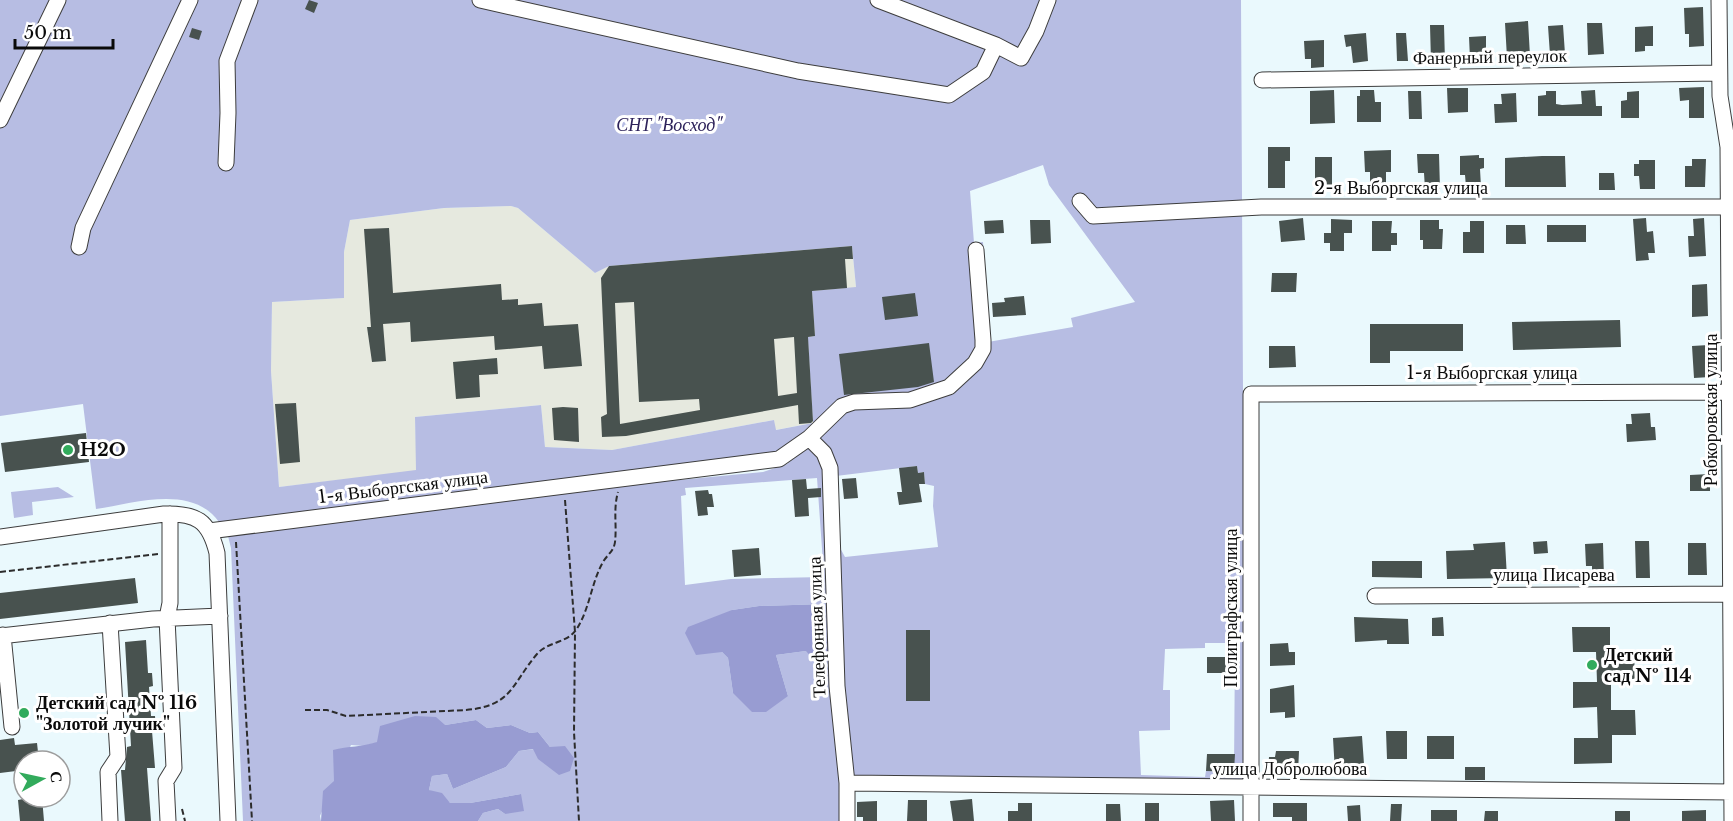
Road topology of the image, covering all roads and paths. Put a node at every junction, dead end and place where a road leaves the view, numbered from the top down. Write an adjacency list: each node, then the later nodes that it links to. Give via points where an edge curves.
1 (58, 0): 12 (street)
2 (190, 0): 16 (street, via 82,228)
3 (250, 0): 13 (street, via 227,61)
4 (484, 0): 8 (street, via 798,71 949,95 983,72)
5 (878, 0): 8 (street)
6 (1048, 0): 8 (street, via 1021,58)
7 (1719, 0): 9 (street, Рабкоровская улица)
8 (996, 45)
9 (1719, 73): 10 (street, Фанерный переулок); 11 (street, Рабкоровская улица)
10 (1262, 80)
11 (1728, 115): 15 (street, Рабкоровская улица)
12 (0, 120)
13 (226, 163)
14 (1080, 201): 15 (street, 2-я Выборгская улица, via 1093,216 1261,207)
15 (1729, 207): 18 (street, Рабкоровская улица)
16 (79, 247)
17 (976, 250): 20 (street, 1-я Выборгская улица, via 983,349 975,363 949,387 926,397 842,406)
18 (1732, 392): 19 (street, 1-я Выборгская улица); 29 (street, Рабкоровская улица)
19 (1251, 394): 39 (street, Полиграфская улица)
20 (809, 438): 21 (street, 1-я Выборгская улица, via 786,456 770,461); 38 (street, Телефонная улица, via 824,453 830,468 837,686)
21 (619, 481): 22 (street, 1-я Выборгская улица); 34 (path, via 613,508 614,548 603,562)
22 (564, 486): 24 (street, 1-я Выборгская улица); 34 (path)
23 (170, 514): 25 (street, via 194,517); 26 (street); 27 (street)
24 (235, 527): 25 (street, 1-я Выборгская улица); 44 (path)
25 (209, 531): 31 (street, via 217,553)
26 (0, 537)
27 (169, 553): 28 (path); 32 (street)
28 (0, 572)
29 (1732, 594): 30 (street, улица Писарева); 40 (street, Рабкоровская улица)
30 (1375, 596)
31 (220, 616): 32 (street); 43 (street)
32 (167, 618): 33 (street); 42 (street, via 174,768 166,781)
33 (110, 623): 35 (street); 41 (street, via 118,757 108,771)
34 (575, 632): 36 (path, via 539,652 500,702 482,709 346,716 327,710); 45 (path, via 574,732)
35 (1, 636): 37 (street)
36 (304, 710)
37 (12, 727)
38 (847, 783): 39 (street, улица Добролюбова); 46 (street, Телефонная улица)
39 (1250, 789): 40 (street, улица Добролюбова); 47 (street, Полиграфская улица)
40 (1732, 791): 48 (street, Рабкоровская улица)
41 (110, 821)
42 (168, 821)
43 (228, 821)
44 (252, 821)
45 (579, 821)
46 (847, 821)
47 (1251, 821)
48 (1732, 821)

